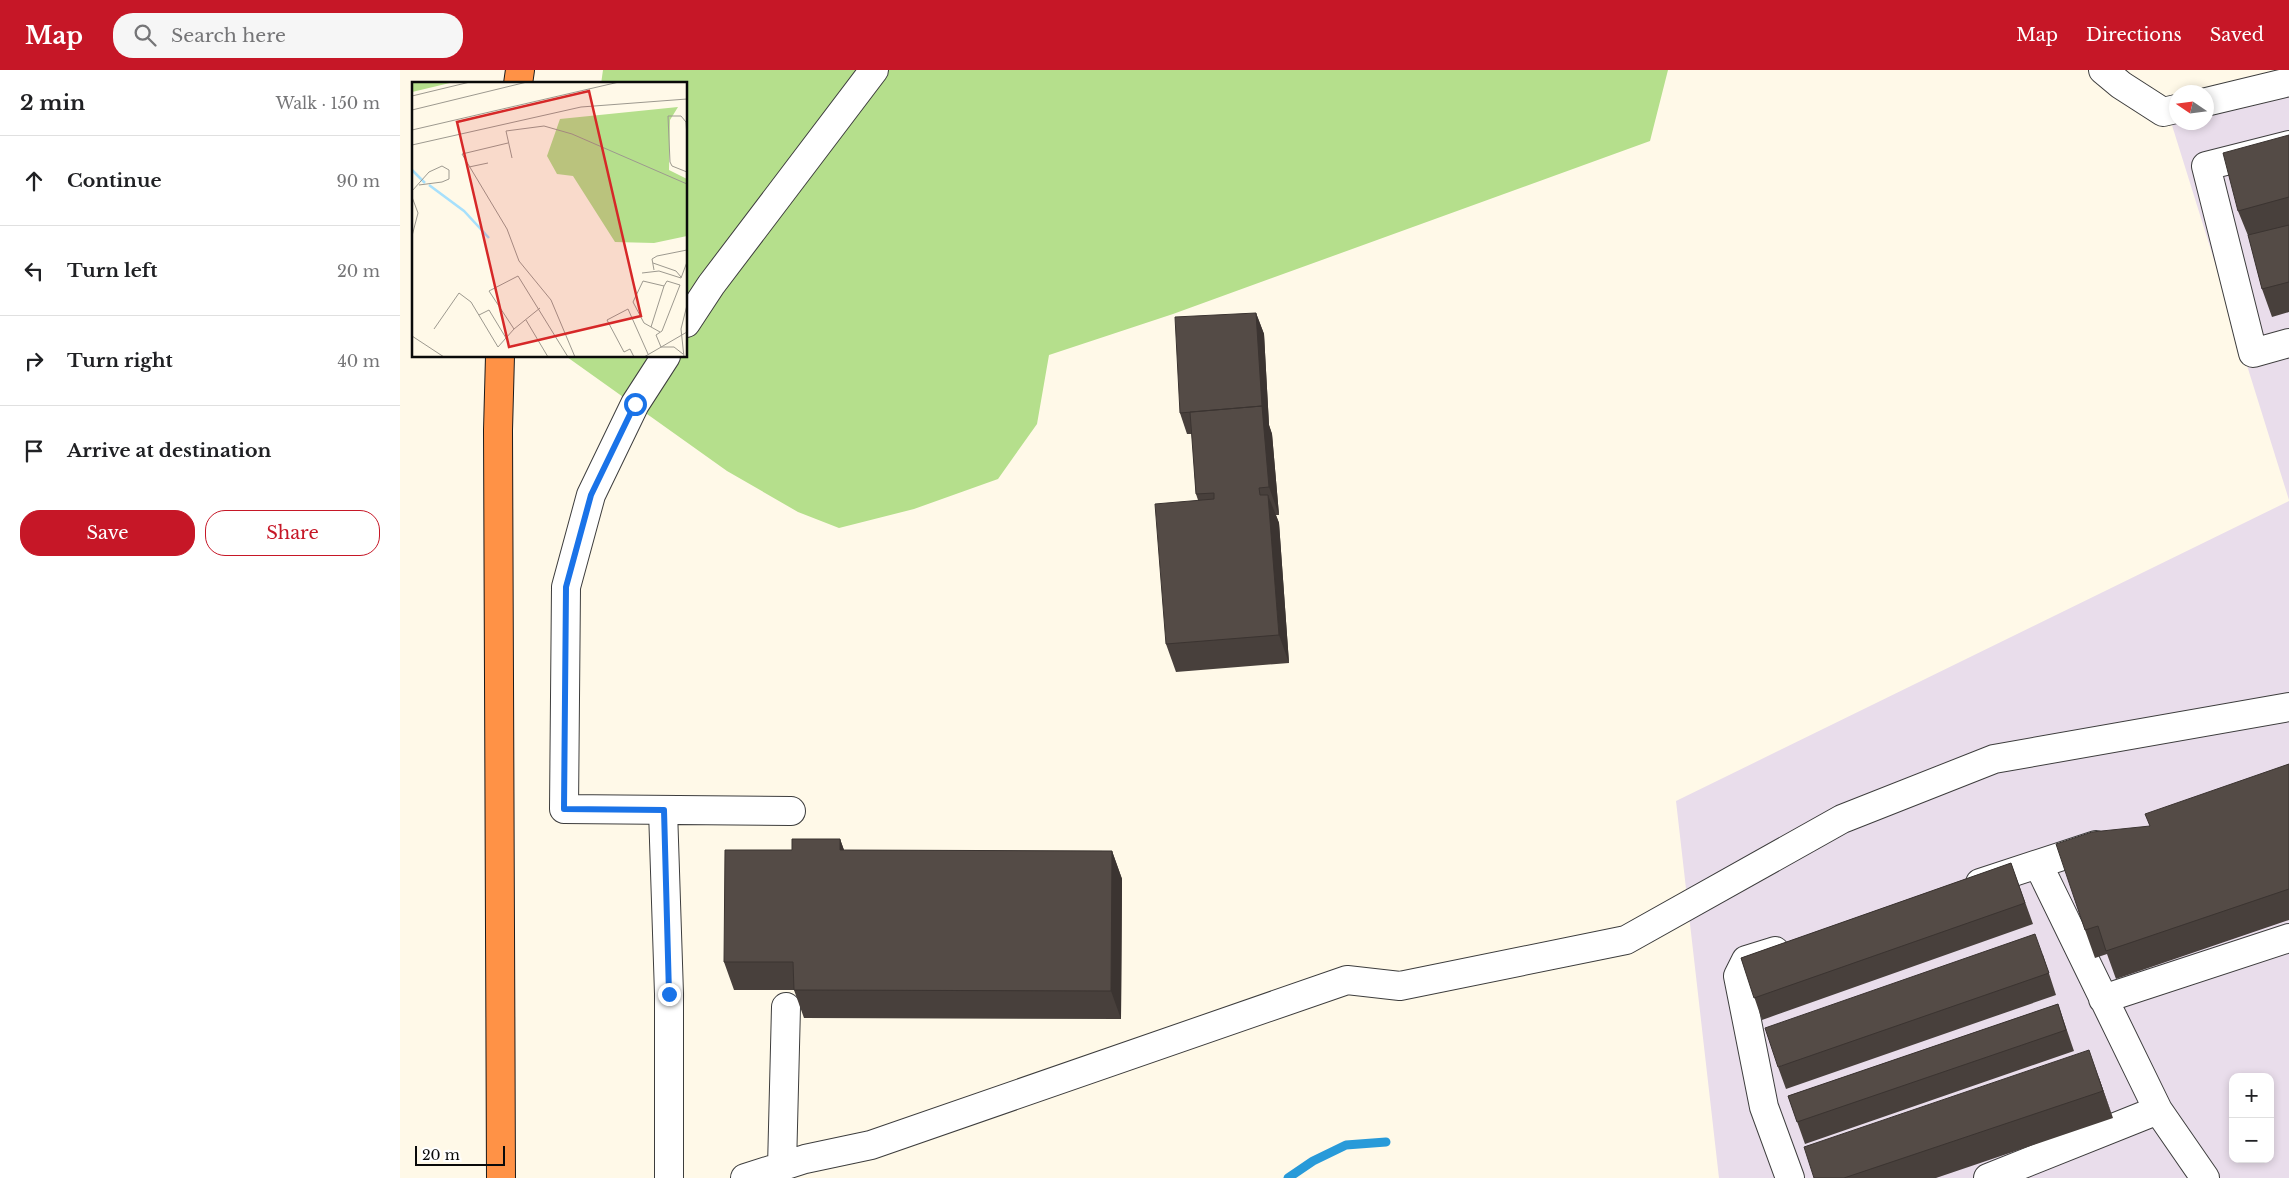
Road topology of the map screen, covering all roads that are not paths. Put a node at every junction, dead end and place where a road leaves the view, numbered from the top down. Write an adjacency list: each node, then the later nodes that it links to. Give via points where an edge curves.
1 (874, 70): 7 (street, via 710,285)
2 (2103, 70): 5 (street, via 2121,85)
3 (2289, 82): 4 (street)
4 (2214, 100)
5 (2169, 109)
6 (2289, 145): 8 (street, via 2206,166 2253,353)
7 (688, 320)
8 (2289, 343)
9 (500, 358): 23 (highway)
10 (665, 358): 12 (street, via 635,404 591,495 566,587 564,809)
11 (2289, 707): 22 (street, via 1994,759 1842,819 1626,940 1400,986 1347,980 871,1145)
12 (664, 810): 13 (street); 24 (street)
13 (791, 811)
14 (2122, 836): 15 (street)
15 (2038, 864): 16 (street); 19 (street)
16 (1953, 892)
17 (2289, 938): 19 (street)
18 (1803, 942): 26 (street, via 1746,960 1738,976 1764,1107)
19 (2103, 999): 21 (street)
20 (786, 1007): 22 (street)
21 (2158, 1110): 27 (street); 28 (street)
22 (782, 1167): 25 (street)
23 (501, 1178)
24 (669, 1178)
25 (745, 1178)
26 (1790, 1178)
27 (1988, 1178)
28 (2205, 1178)

